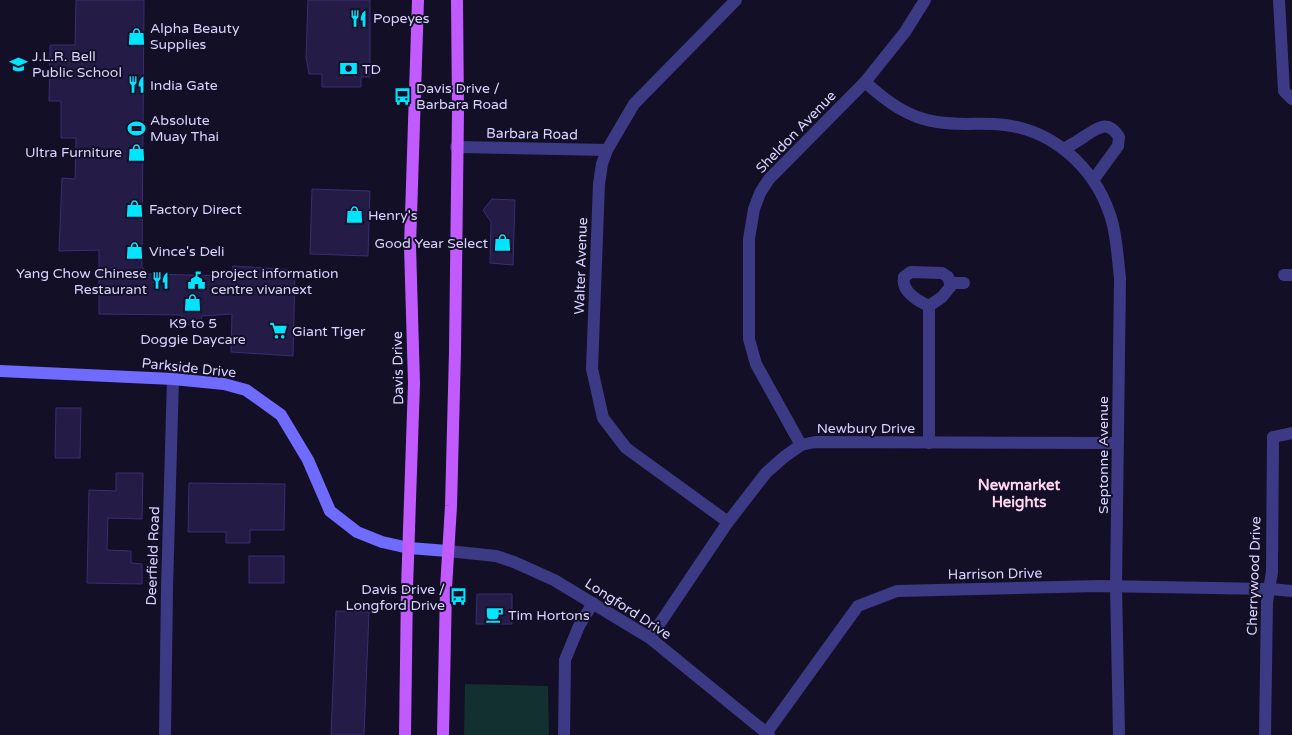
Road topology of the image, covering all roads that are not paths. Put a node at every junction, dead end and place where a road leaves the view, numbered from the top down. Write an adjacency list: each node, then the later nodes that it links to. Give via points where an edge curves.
1 (418, 0): 22 (main road, Davis Drive, via 410,246 414,383)
2 (457, 0): 8 (main road)
3 (736, 0): 10 (street, Walter Avenue, via 634,104)
4 (925, 0): 6 (street, Sheldon Avenue, via 905,32)
5 (1279, 0): 7 (street, via 1284,91)
6 (865, 82): 9 (street, Septonne Avenue, via 892,105 919,119 1008,125 1033,132); 20 (street, Sheldon Avenue, via 769,179 760,193 751,223 748,252 749,340 756,364)
7 (1292, 99)
8 (456, 147): 10 (street, Barbara Road); 23 (main road, via 455,361)
9 (1064, 149): 11 (street, Septonne Avenue); 11 (street, via 1100,127 1113,129 1119,137 1118,146)
10 (607, 150): 21 (street, Walter Avenue, via 599,184 592,370 603,418 626,448)
11 (1094, 179): 19 (street, Septonne Avenue, via 1107,205 1117,245 1120,278)
12 (951, 283): 13 (street); 14 (street, via 947,292); 14 (street, via 942,273 911,272 904,277 903,285 908,292)
13 (964, 283)
14 (929, 306): 18 (street)
15 (0, 371): 16 (main road, Parkside Drive)
16 (173, 379): 22 (main road, Parkside Drive, via 224,384 246,390 281,415 308,460 330,511 357,532); 30 (street, Deerfield Road)
17 (1292, 433): 25 (street, Cherrywood Drive, via 1273,437)
18 (929, 442): 19 (street, Newbury Drive); 20 (street, Newbury Drive, via 815,442)
19 (1118, 443): 24 (street, Septonne Avenue)
20 (801, 445): 21 (street, Newbury Drive, via 766,474)
21 (728, 522): 28 (street, Newbury Drive)
22 (409, 548): 23 (main road, Parkside Drive); 31 (main road, Davis Drive)
23 (448, 551): 27 (street, Longford Drive, via 496,556 514,562); 32 (main road)
24 (1116, 586): 25 (street, Harrison Drive); 29 (street, Harrison Drive, via 897,591 858,606); 34 (street, Septonne Avenue)
25 (1270, 589): 26 (street, Harrison Drive); 35 (street, Cherrywood Drive, via 1267,602)
26 (1292, 591)
27 (593, 603): 28 (street, Longford Drive); 33 (street, via 565,660)
28 (650, 638): 29 (street, Longford Drive)
29 (768, 734)
30 (165, 735)
31 (405, 735)
32 (443, 735)
33 (564, 735)
34 (1119, 735)
35 (1265, 735)

